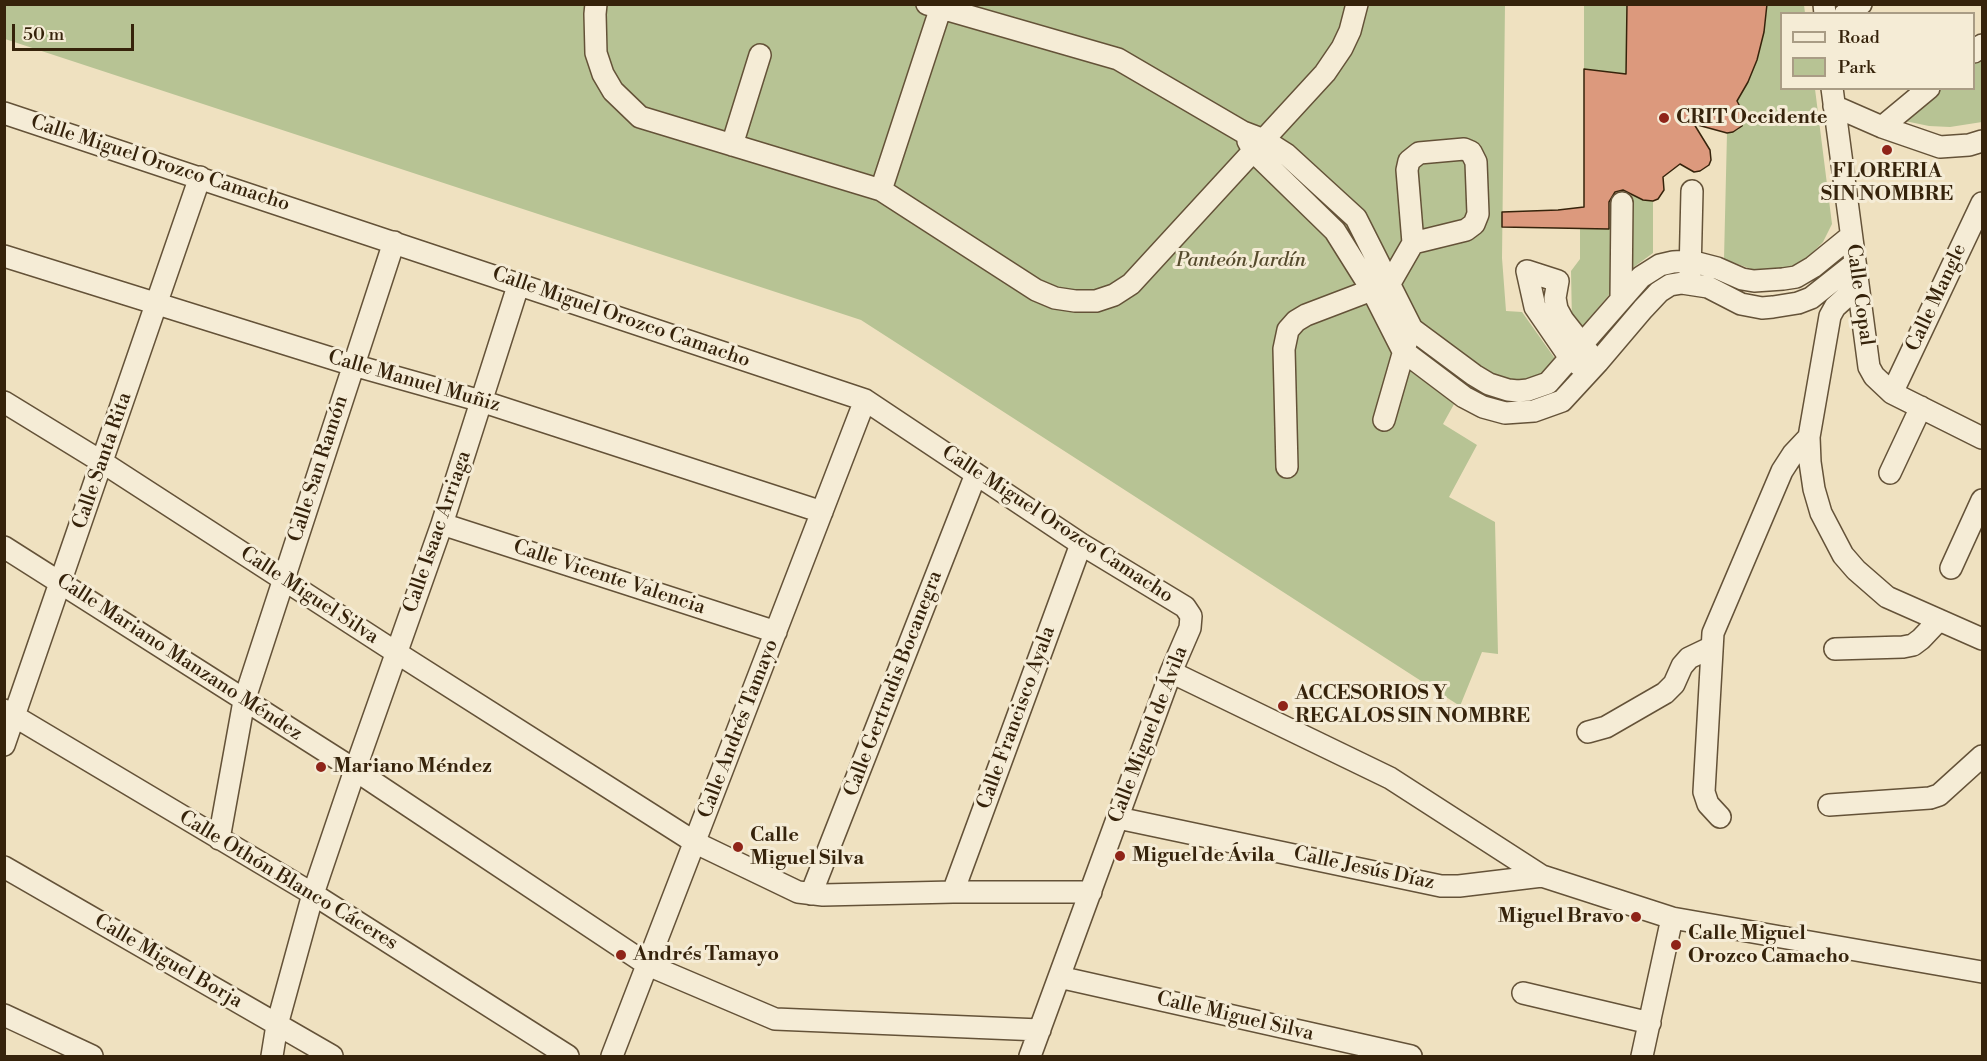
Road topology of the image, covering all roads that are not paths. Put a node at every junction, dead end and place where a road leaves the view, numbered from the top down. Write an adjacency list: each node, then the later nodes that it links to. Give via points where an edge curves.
1 (596, 4): 12 (street, via 596,53 613,91 640,117)
2 (1357, 4): 13 (street, via 1350,32 1325,73)
3 (1861, 4): 5 (street)
4 (936, 6): 13 (street, via 1119,59 1243,132); 15 (street)
5 (1848, 12)
6 (760, 55): 12 (street)
7 (1927, 90): 10 (street)
8 (1833, 97): 10 (street); 19 (street, Calle Copal)
9 (4, 113): 14 (street, Calle Miguel Orozco Camacho)
10 (1882, 127): 11 (street, via 1940,147)
11 (1983, 141)
12 (732, 145): 15 (street)
13 (1259, 146): 15 (street, via 1131,284 1096,301 1055,298 1036,290); 27 (street, via 1286,154 1352,213)
14 (200, 177): 20 (street, Calle Miguel Orozco Camacho); 30 (street, Calle Santa Rita)
15 (880, 190)
16 (1692, 190): 23 (street)
17 (1622, 202): 29 (street)
18 (1983, 203): 36 (street, Calle Mangle)
19 (1851, 236): 23 (street, via 1813,267 1784,279 1754,282); 24 (street, Calle Copal)
20 (394, 242): 25 (street, Calle Miguel Orozco Camacho); 34 (street, Calle San Ramón)
21 (1413, 243): 21 (street, via 1466,230 1474,224 1478,214 1476,162 1472,152 1464,149 1419,153 1409,161); 27 (street)
22 (4, 256): 30 (street, Calle Manuel Muñiz)
23 (1690, 261): 26 (street); 29 (street, via 1667,263 1648,271)
24 (1854, 264): 26 (street, via 1811,298 1773,307 1741,304 1708,286); 28 (street, Calle Copal)
25 (519, 283): 37 (street, Calle Miguel Orozco Camacho); 38 (street, Calle Isaac Arriaga)
26 (1690, 284): 35 (street, via 1670,285 1659,292)
27 (1381, 286): 31 (street); 32 (street); 45 (street, via 1306,315 1288,330 1284,349)
28 (1857, 287): 36 (street, Calle Copal, via 1869,367); 43 (street, via 1830,316)
29 (1621, 300): 33 (street)
30 (157, 303): 34 (street, Calle Manuel Muñiz); 44 (street, Calle Santa Rita)
31 (1412, 329): 32 (street); 33 (street, via 1474,375 1508,390 1538,388 1548,383)
32 (1402, 351): 35 (street, via 1464,397 1505,413 1534,411 1562,401); 41 (street)
33 (1576, 351): 33 (street, via 1557,309 1558,281 1527,271 1535,307); 35 (street)
34 (353, 365): 38 (street, Calle Manuel Muñiz); 54 (street, Calle San Ramón)
35 (1593, 368)
36 (1892, 393): 40 (street, Calle Copal)
37 (865, 400): 47 (street, Calle Miguel Orozco Camacho); 49 (street, Calle Andrés Tamayo)
38 (481, 401): 49 (street, Calle Manuel Muñiz); 50 (street, Calle Isaac Arriaga)
39 (4, 402): 44 (street, Calle Miguel Silva)
40 (1921, 407): 42 (street, Calle Copal); 46 (street)
41 (1384, 420)
42 (1980, 430)
43 (1809, 437): 57 (street, via 1814,489 1821,513 1843,555 1887,597); 60 (street, via 1782,471 1717,622)
44 (102, 462): 54 (street, Calle Miguel Silva); 55 (street, Calle Santa Rita)
45 (1287, 467)
46 (1890, 472)
47 (976, 474): 51 (street, Calle Miguel Orozco Camacho); 80 (street, Calle Gertrudis Bocanegra)
48 (1983, 500): 53 (street)
49 (822, 512): 58 (street, Calle Andrés Tamayo)
50 (442, 524): 58 (street, Calle Vicente Valencia); 62 (street, Calle Isaac Arriaga)
51 (1081, 544): 56 (street, Calle Miguel Orozco Camacho, via 1185,607); 77 (street, Calle Francisco Ayala)
52 (4, 547): 55 (street, Calle Mariano Manzano Méndez)
53 (1951, 568)
54 (284, 579): 62 (street, Calle Miguel Silva); 64 (street, Calle San Ramón)
55 (61, 583): 64 (street, Calle Mariano Manzano Méndez); 65 (street, Calle Santa Rita)
56 (1191, 616): 63 (street, Calle Miguel de Ávila)
57 (1939, 620): 59 (street); 61 (street, via 1913,645)
58 (776, 632): 74 (street, Calle Andrés Tamayo)
59 (1983, 639)
60 (1712, 647): 66 (street, via 1689,658 1665,693 1606,727); 71 (street, via 1704,792 1708,804)
61 (1835, 649)
62 (397, 653): 69 (street, Calle Isaac Arriaga); 74 (street, Calle Miguel Silva)
63 (1171, 672): 72 (street, Calle Miguel de Ávila); 76 (street, via 1390,778)
64 (244, 701): 69 (street, Calle Mariano Manzano Méndez); 73 (street, Calle San Ramón)
65 (10, 713): 67 (street, Calle Santa Rita); 73 (street, Calle Othón Blanco Cáceres)
66 (1588, 732)
67 (4, 745)
68 (1983, 756): 70 (street, via 1939,795 1930,798)
69 (355, 770): 79 (street, Calle Isaac Arriaga); 82 (street, Calle Mariano Manzano Méndez)
70 (1829, 805)
71 (1720, 817)
72 (1118, 818): 76 (street, Calle Jesús Díaz, via 1441,886); 78 (street, Calle Miguel de Ávila)
73 (219, 839): 79 (street, Calle Othón Blanco Cáceres)
74 (696, 843): 80 (street, Calle Miguel Silva, via 798,892); 82 (street, Calle Andrés Tamayo)
75 (4, 867): 88 (street, Calle Miguel Borja)
76 (1542, 876): 81 (street)
77 (953, 892): 78 (street, Calle Miguel Silva); 80 (street, Calle Miguel Silva)
78 (1091, 892): 84 (street, Calle Miguel de Ávila)
79 (314, 894): 88 (street, Calle Isaac Arriaga); 93 (street, Calle Othón Blanco Cáceres)
80 (811, 894)
81 (1672, 918): 83 (street); 87 (street)
82 (648, 965): 89 (street, Calle Mariano Manzano Méndez, via 775,1019); 94 (street, Calle Andrés Tamayo)
83 (1983, 972)
84 (1059, 977): 89 (street, Calle Miguel de Ávila); 96 (street, Calle Miguel Silva)
85 (1523, 993): 87 (street)
86 (4, 1015): 90 (street)
87 (1650, 1023): 97 (street)
88 (277, 1025): 91 (street, Calle Isaac Arriaga); 92 (street, Calle Miguel Borja)
89 (1040, 1030): 95 (street, Calle Miguel de Ávila)
90 (92, 1056)
91 (272, 1056)
92 (332, 1056)
93 (568, 1056)
94 (612, 1056)
95 (1030, 1056)
96 (1411, 1056)
97 (1642, 1056)

